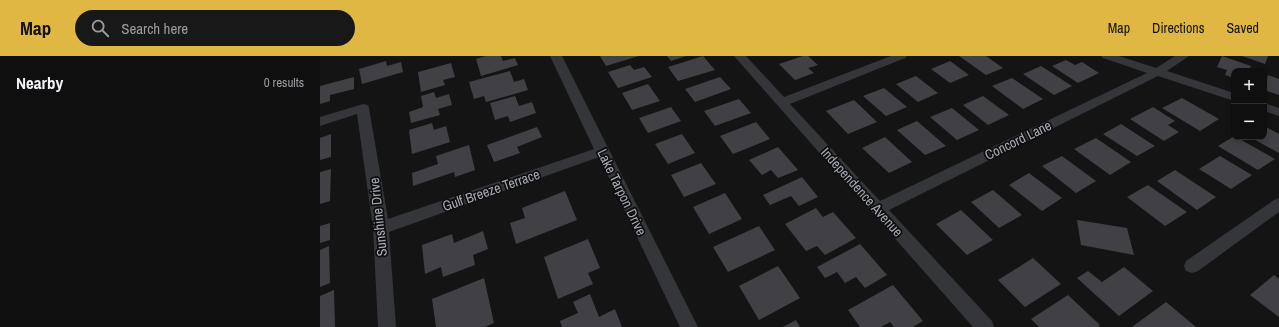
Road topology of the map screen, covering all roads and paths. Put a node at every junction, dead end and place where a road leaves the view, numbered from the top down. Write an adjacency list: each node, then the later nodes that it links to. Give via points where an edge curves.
1 (556, 56): 12 (street, Lake Tarpon Drive)
2 (740, 56): 8 (street, Independence Avenue)
3 (901, 56): 8 (street)
4 (1107, 56): 6 (street)
5 (1184, 56): 6 (street, Concord Lane)
6 (1158, 72): 7 (street); 14 (street, Concord Lane)
7 (1231, 96)
8 (783, 102): 14 (street, Independence Avenue)
9 (1267, 108): 10 (street)
10 (1279, 112)
11 (320, 122): 15 (street, Sunshine Drive, via 363,108)
12 (602, 151): 15 (street, Gulf Breeze Terrace); 18 (street, Lake Tarpon Drive)
13 (1279, 204): 16 (street)
14 (877, 209): 19 (street, Independence Avenue)
15 (381, 228): 17 (street, Sunshine Drive)
16 (1192, 266)
17 (387, 327)
18 (689, 327)
19 (985, 327)

